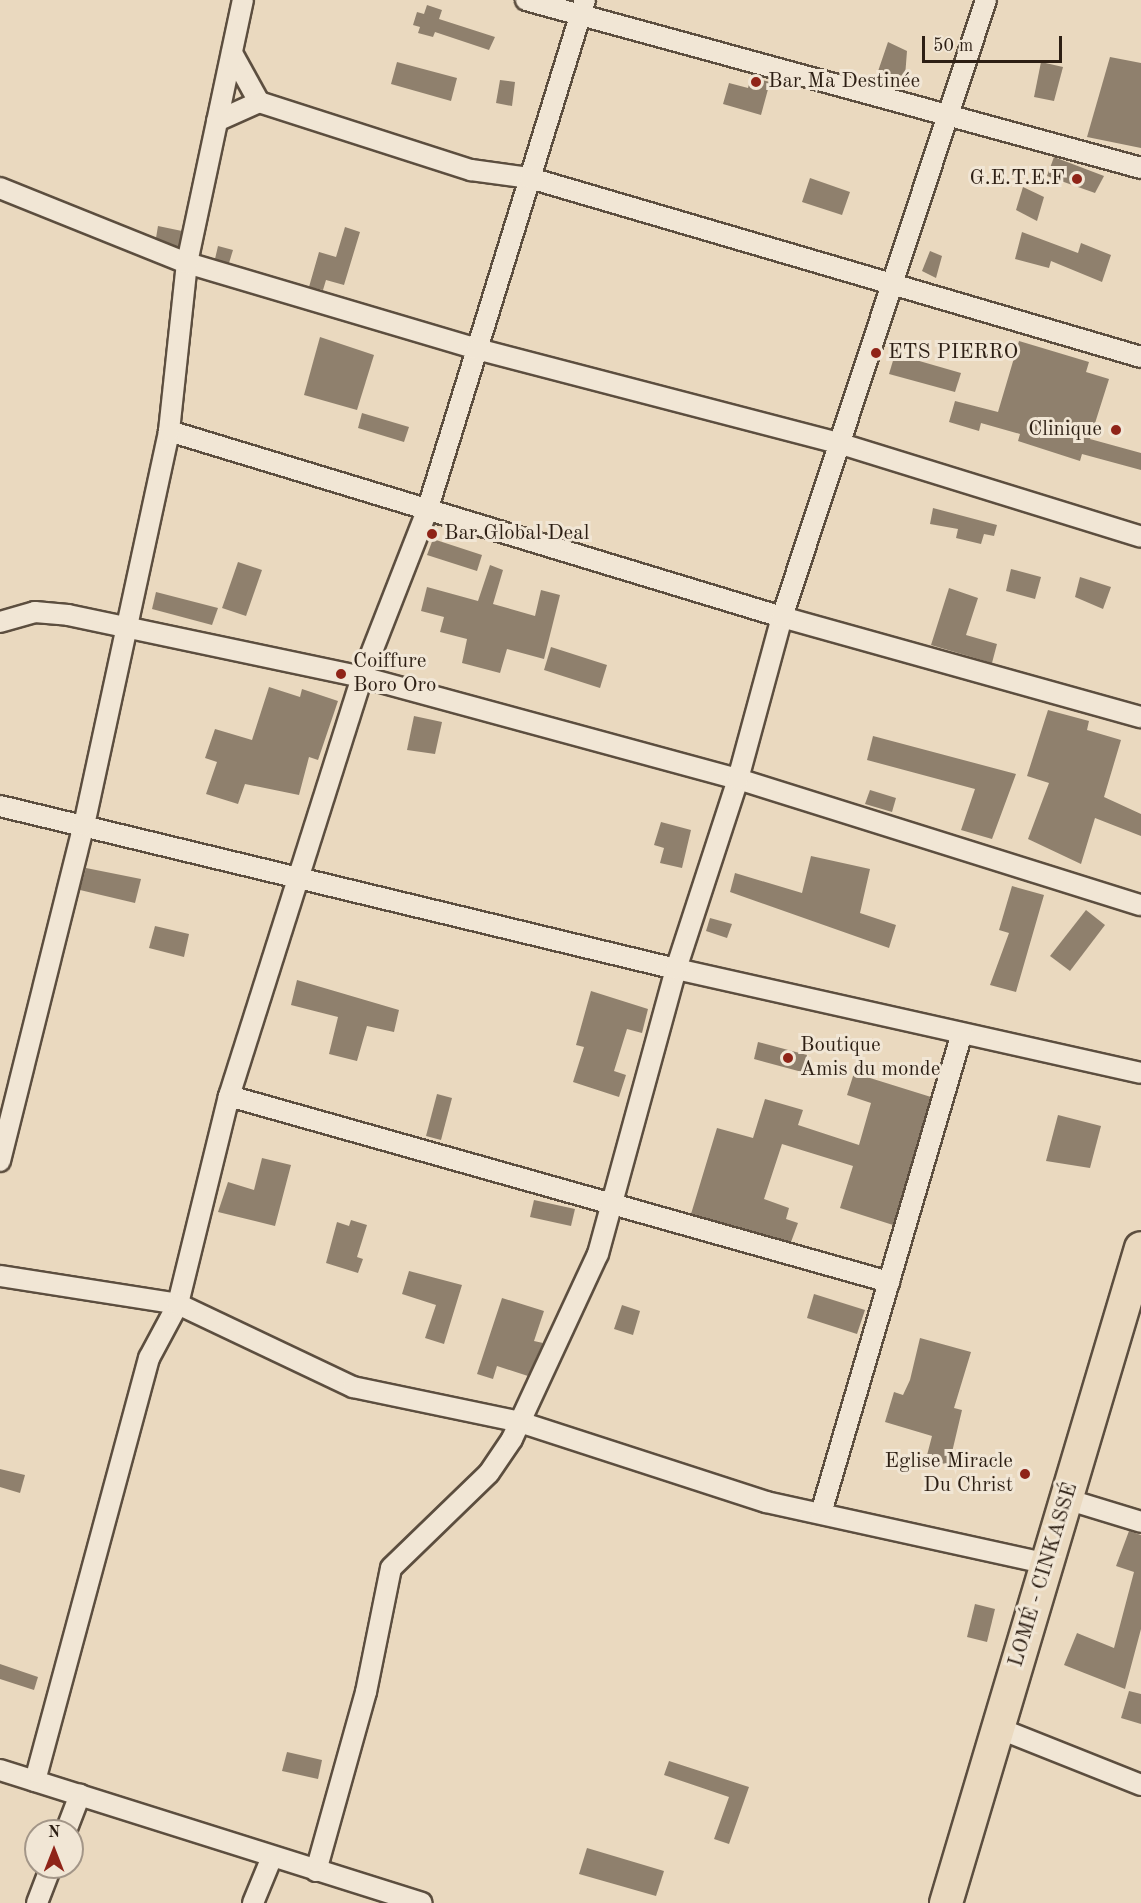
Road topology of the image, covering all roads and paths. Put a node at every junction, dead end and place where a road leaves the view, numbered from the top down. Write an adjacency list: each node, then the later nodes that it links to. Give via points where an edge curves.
1 (243, 0): 5 (street)
2 (526, 0): 4 (street)
3 (986, 0): 7 (street)
4 (583, 7): 7 (street); 10 (street)
5 (232, 53): 6 (street); 8 (street)
6 (259, 102): 8 (street); 10 (street, via 471,170)
7 (946, 113): 9 (street); 13 (street)
8 (217, 121): 12 (street)
9 (1141, 168)
10 (530, 178): 13 (street); 14 (street)
11 (0, 188): 12 (street)
12 (187, 263): 14 (street); 16 (street)
13 (890, 284): 15 (street); 17 (street)
14 (477, 349): 17 (street); 18 (street)
15 (1141, 357)
16 (169, 431): 18 (street); 22 (street)
17 (838, 443): 19 (street); 20 (street)
18 (427, 511): 20 (street); 23 (street)
19 (1141, 537)
20 (782, 616): 24 (street); 25 (street)
21 (0, 622): 22 (street, via 35,612)
22 (128, 625): 23 (street); 27 (street)
23 (362, 677): 25 (street); 28 (street)
24 (1141, 717)
25 (738, 779): 29 (street); 30 (street)
26 (0, 806): 27 (street)
27 (84, 825): 28 (street); 34 (street)
28 (296, 873): 30 (street); 33 (street)
29 (1141, 905)
30 (676, 969): 31 (street); 35 (street)
31 (962, 1033): 32 (street); 38 (street)
32 (1141, 1073)
33 (229, 1096): 35 (street); 39 (street)
34 (0, 1161)
35 (612, 1202): 38 (street); 40 (street, via 598,1254)
36 (1141, 1248): 41 (highway, LOMÉ - CINKASSÉ)
37 (0, 1276): 39 (street)
38 (889, 1282): 42 (street)
39 (178, 1304): 40 (street, via 353,1387); 47 (street, via 149,1358)
40 (520, 1422): 42 (street, via 627,1461); 52 (street, via 489,1473 391,1568 366,1692)
41 (1066, 1499): 43 (street); 44 (highway, LOMÉ - CINKASSÉ)
42 (821, 1513): 44 (street)
43 (1141, 1522)
44 (1047, 1564): 45 (highway, LOMÉ - CINKASSÉ)
45 (998, 1728): 48 (street); 57 (highway, LOMÉ - CINKASSÉ)
46 (0, 1770): 47 (street)
47 (35, 1781): 49 (street)
48 (1141, 1785)
49 (80, 1795): 50 (street); 51 (street)
50 (71, 1819)
51 (272, 1857): 52 (street); 55 (street)
52 (316, 1871): 56 (street)
53 (46, 1879): 54 (street)
54 (37, 1903)
55 (253, 1903)
56 (422, 1903)
57 (946, 1903)

